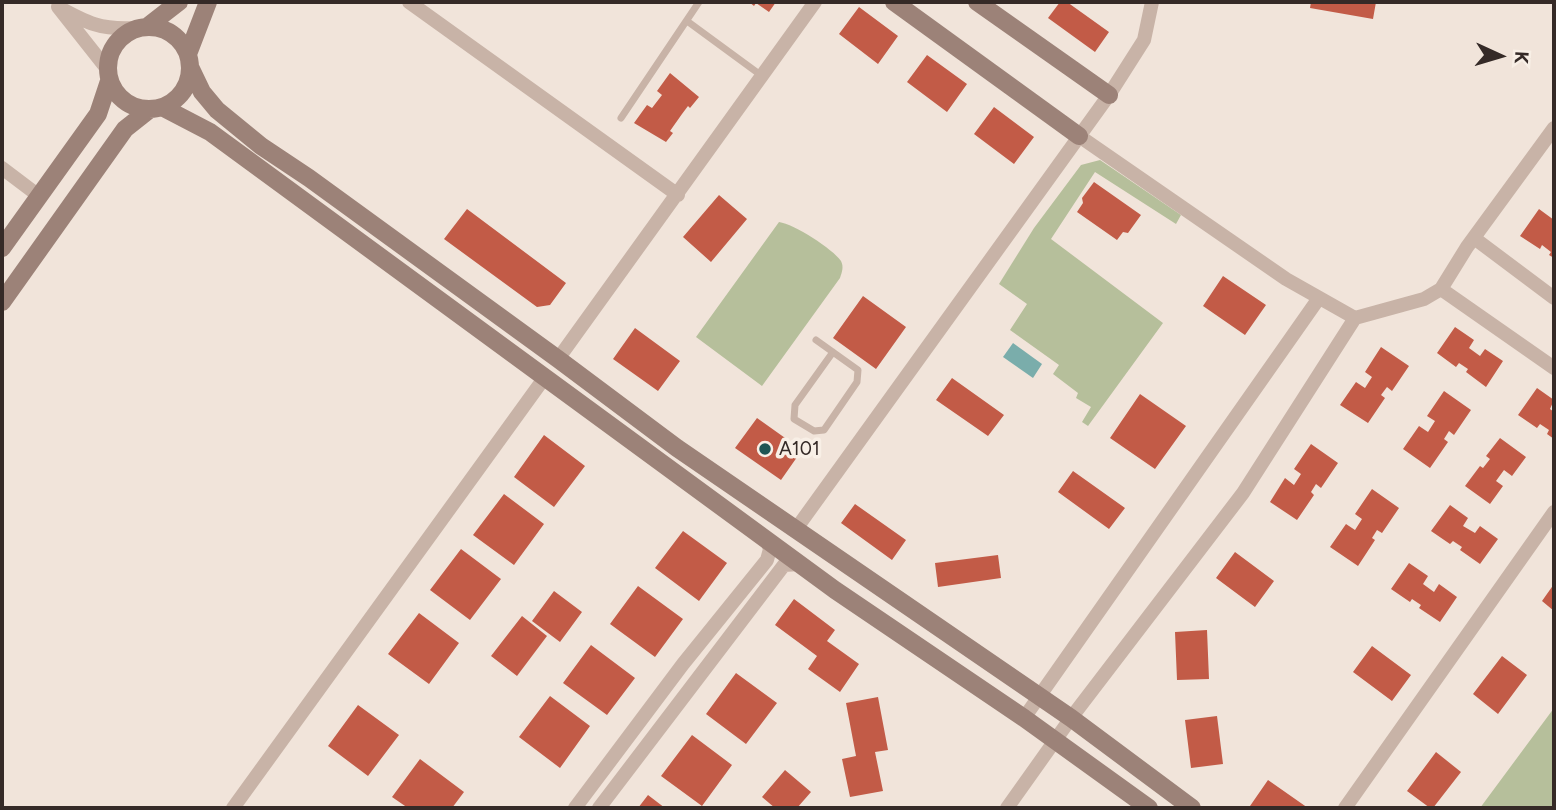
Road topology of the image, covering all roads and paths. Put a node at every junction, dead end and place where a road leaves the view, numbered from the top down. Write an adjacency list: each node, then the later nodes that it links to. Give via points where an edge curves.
1 (179, 2): 11 (main road)
2 (208, 2): 12 (main road)
3 (410, 2): 21 (street)
4 (699, 2): 10 (lane)
5 (815, 2): 14 (street)
6 (894, 2): 19 (main road)
7 (978, 2): 15 (main road)
8 (1152, 2): 15 (street, via 1144,40)
9 (54, 4): 11 (street, via 88,23 112,29); 13 (street)
10 (687, 21): 14 (lane); 17 (lane)
11 (141, 27): 12 (main road, via 172,34 182,43); 13 (main road, via 114,44)
12 (189, 61): 16 (main road, via 183,92); 32 (main road, via 202,92 217,110 261,146)
13 (108, 75): 16 (main road, via 125,102 137,108); 22 (main road, via 98,114)
14 (762, 76): 21 (street)
15 (1109, 95): 19 (street)
16 (156, 108): 28 (main road, via 125,129); 34 (main road, via 210,132)
17 (621, 118)
18 (1554, 128): 23 (street)
19 (1079, 136): 26 (street); 36 (street)
20 (2, 168): 22 (street)
21 (678, 195): 32 (street)
22 (39, 196): 24 (main road)
23 (1474, 238): 25 (street); 27 (street)
24 (2, 248)
25 (1441, 289): 29 (street, via 1424,299); 33 (street)
26 (1319, 298): 29 (street); 39 (street)
27 (1554, 298)
28 (2, 302)
29 (1354, 318): 41 (street, via 1243,493)
30 (816, 340): 31 (lane)
31 (832, 352): 31 (lane, via 858,370 858,379 824,430 814,431 794,419 795,405)
32 (558, 359): 36 (main road)
33 (1554, 368)
34 (545, 377): 37 (main road); 43 (street)
35 (1554, 513): 49 (street)
36 (796, 529): 39 (main road)
37 (766, 539): 38 (main road); 44 (street, via 770,549 767,560)
38 (800, 564): 40 (main road); 45 (street, via 783,565)
39 (1040, 696): 40 (street); 41 (main road)
40 (1024, 718): 42 (main road)
41 (1071, 718): 42 (street); 48 (main road)
42 (1056, 741): 46 (street); 47 (main road)
43 (233, 808)
44 (575, 808)
45 (598, 808)
46 (1007, 808)
47 (1150, 808)
48 (1192, 808)
49 (1345, 808)

